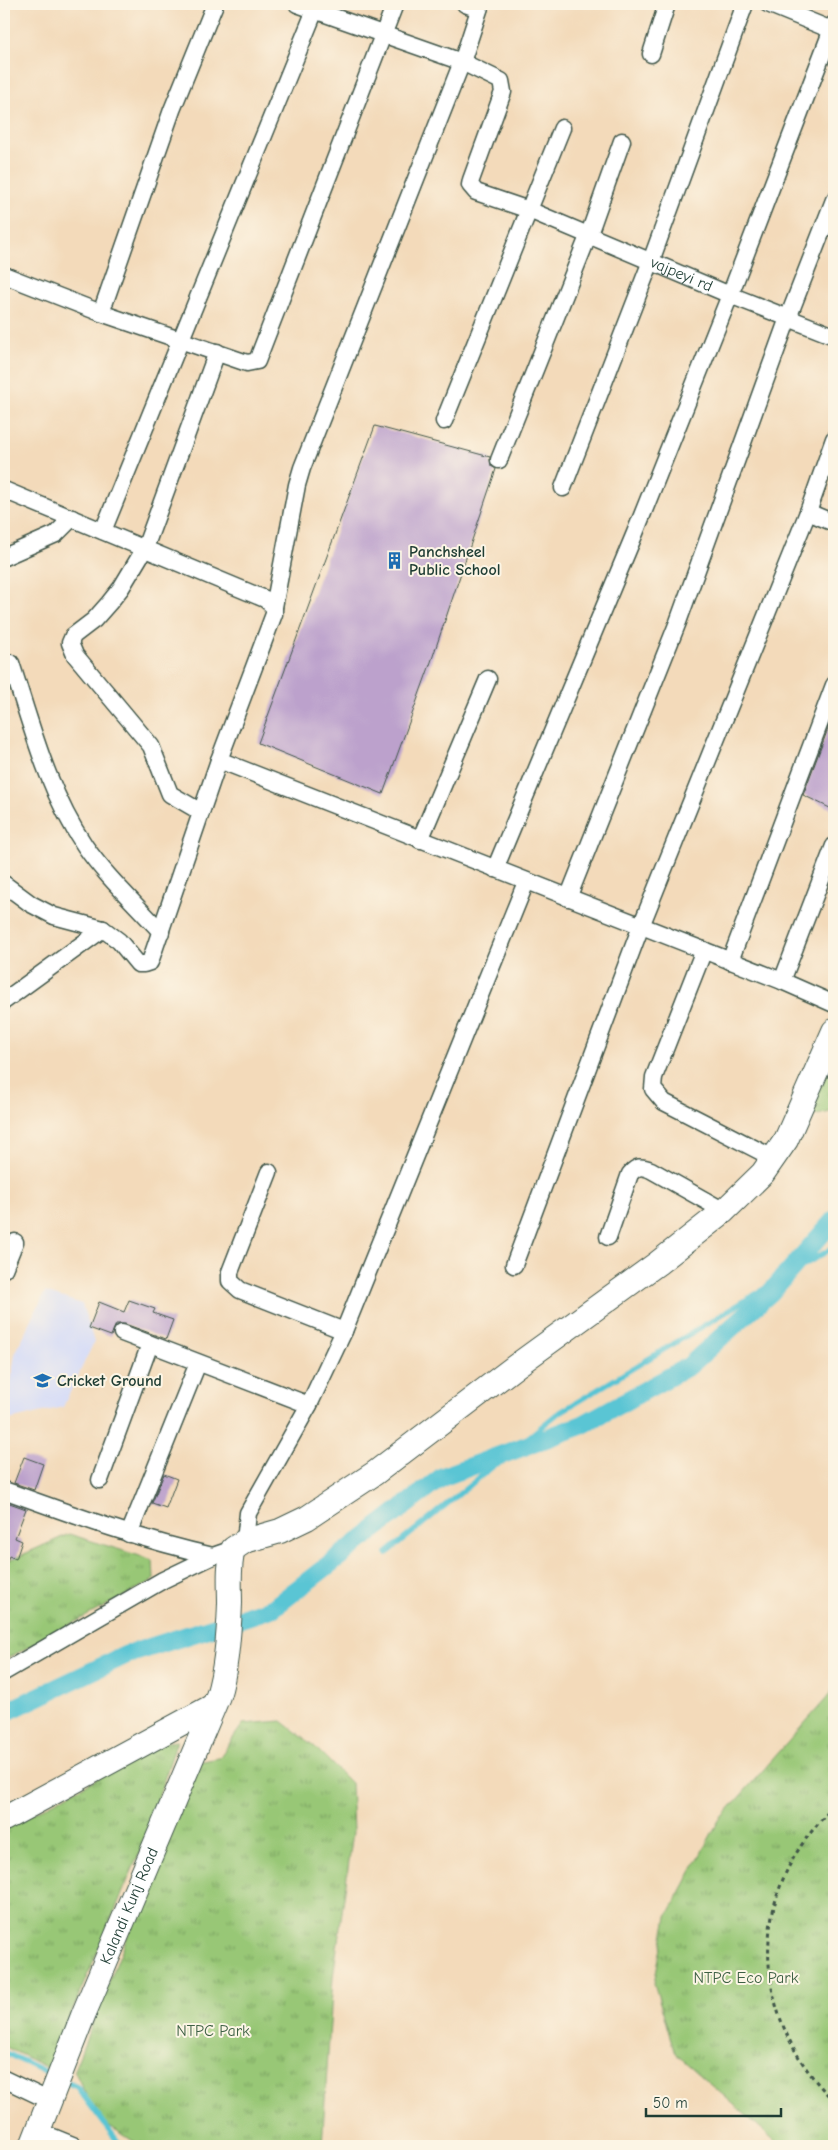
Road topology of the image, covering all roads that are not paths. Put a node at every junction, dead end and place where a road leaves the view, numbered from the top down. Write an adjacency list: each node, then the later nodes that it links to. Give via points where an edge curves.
1 (215, 4): 21 (street, via 172,110)
2 (297, 4): 8 (street)
3 (395, 4): 10 (street)
4 (667, 4): 11 (street)
5 (746, 4): 18 (street)
6 (768, 4): 9 (street)
7 (475, 6): 12 (street)
8 (315, 10): 10 (street); 24 (street)
9 (834, 28): 20 (street)
10 (384, 34): 12 (street); 25 (street, via 260,357 253,363 247,363)
11 (651, 54)
12 (462, 62): 16 (street, vajpeyi rd, via 497,78 504,85 470,185 476,192); 37 (street, via 302,468)
13 (562, 128): 16 (street)
14 (622, 141): 17 (street)
15 (834, 200): 22 (street)
16 (529, 210): 17 (street, vajpeyi rd); 26 (street)
17 (589, 234): 18 (street, vajpeyi rd); 28 (street)
18 (651, 261): 20 (street, vajpeyi rd); 29 (street)
19 (4, 275): 21 (street)
20 (730, 295): 22 (street, vajpeyi rd); 45 (street)
21 (101, 313): 24 (street)
22 (788, 318): 23 (street, vajpeyi rd); 48 (street, via 678,622)
23 (834, 336)
24 (182, 339): 25 (street); 34 (street)
25 (217, 352): 35 (street)
26 (444, 422)
27 (834, 439): 31 (street)
28 (499, 460)
29 (563, 488)
30 (4, 490): 32 (street)
31 (808, 512): 33 (street); 49 (street)
32 (72, 518): 34 (street); 36 (street, via 56,534)
33 (834, 522)
34 (103, 531): 35 (street)
35 (144, 548): 37 (street, via 265,599); 42 (street, via 109,603 73,636 71,649 151,746 170,794)
36 (4, 557)
37 (274, 607): 41 (street)
38 (4, 666): 51 (street, via 11,663 37,743 78,835)
39 (488, 679): 43 (street)
40 (834, 686): 53 (street)
41 (219, 760): 42 (street); 43 (street)
42 (201, 812): 51 (street)
43 (420, 840): 45 (street)
44 (834, 846): 54 (street)
45 (495, 870): 46 (street)
46 (526, 882): 48 (street); 65 (street)
47 (4, 884): 50 (street, via 54,916)
48 (568, 898): 49 (street)
49 (641, 926): 52 (street); 63 (street)
50 (103, 929): 51 (street, via 119,941 138,964 144,964 152,957); 55 (street)
51 (160, 932)
52 (704, 950): 53 (street); 58 (street, via 654,1078 653,1089 664,1102)
53 (730, 961): 54 (street)
54 (782, 981): 56 (street)
55 (4, 1001)
56 (834, 1004)
57 (834, 1031): 58 (street)
58 (775, 1159): 60 (street)
59 (269, 1172): 65 (street, via 230,1272 230,1281 240,1290)
60 (724, 1210): 61 (street, via 651,1170 636,1168 630,1174); 73 (street, via 658,1264 516,1366 375,1474 307,1518)
61 (608, 1237)
62 (15, 1242): 64 (street)
63 (514, 1265)
64 (4, 1269)
65 (344, 1331): 69 (street)
66 (122, 1333): 67 (street)
67 (150, 1344): 68 (street); 70 (street)
68 (198, 1362): 69 (street); 72 (street)
69 (309, 1405): 73 (street)
70 (100, 1480)
71 (4, 1490): 72 (street)
72 (130, 1534): 73 (street)
73 (230, 1549): 74 (street, via 163,1580); 75 (street, Kalandi Kunj Road, via 230,1603 224,1667)
74 (4, 1672)
75 (213, 1706): 76 (street); 78 (street, Kalandi Kunj Road)
76 (4, 1819)
77 (4, 2079): 78 (street)
78 (56, 2086): 79 (street, Kalandi Kunj Road)
79 (35, 2139): 80 (street)
80 (75, 2146)

